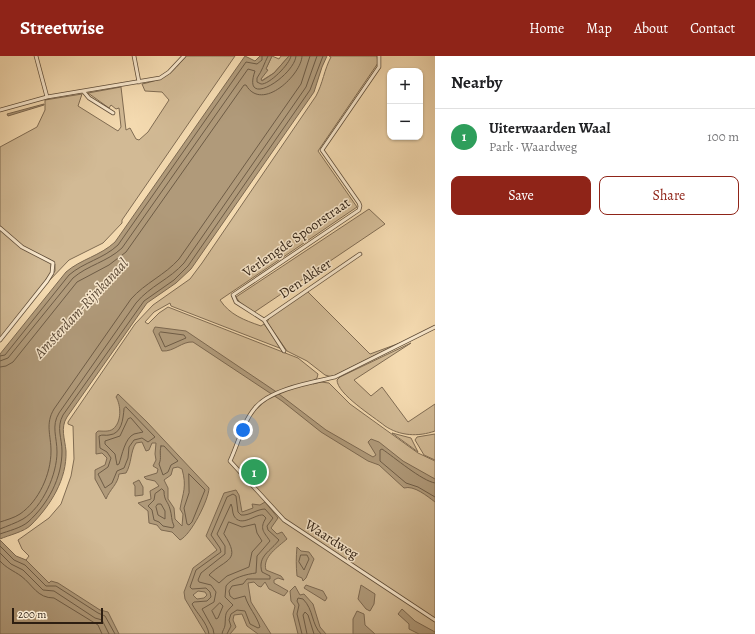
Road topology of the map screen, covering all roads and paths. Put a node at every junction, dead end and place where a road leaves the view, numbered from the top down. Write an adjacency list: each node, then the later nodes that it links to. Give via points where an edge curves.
1 (36, 56): 7 (street)
2 (134, 56): 5 (street)
3 (184, 56): 5 (street, via 163,77)
4 (379, 56): 12 (street, Verlengde Spoorstraat, via 379,67 322,150 359,203 359,210 234,293 236,302)
5 (139, 82): 6 (street)
6 (84, 92): 7 (street); 9 (street)
7 (47, 97): 8 (street)
8 (0, 110)
9 (113, 113)
10 (0, 228): 14 (street, via 22,248 50,261 54,266 47,281)
11 (360, 254): 12 (street, Den Akker)
12 (264, 320): 15 (street)
13 (435, 327): 16 (street, Waardweg, via 335,377 271,396 255,408 249,417 230,461 284,520)
14 (0, 340)
15 (284, 351)
16 (435, 620)

